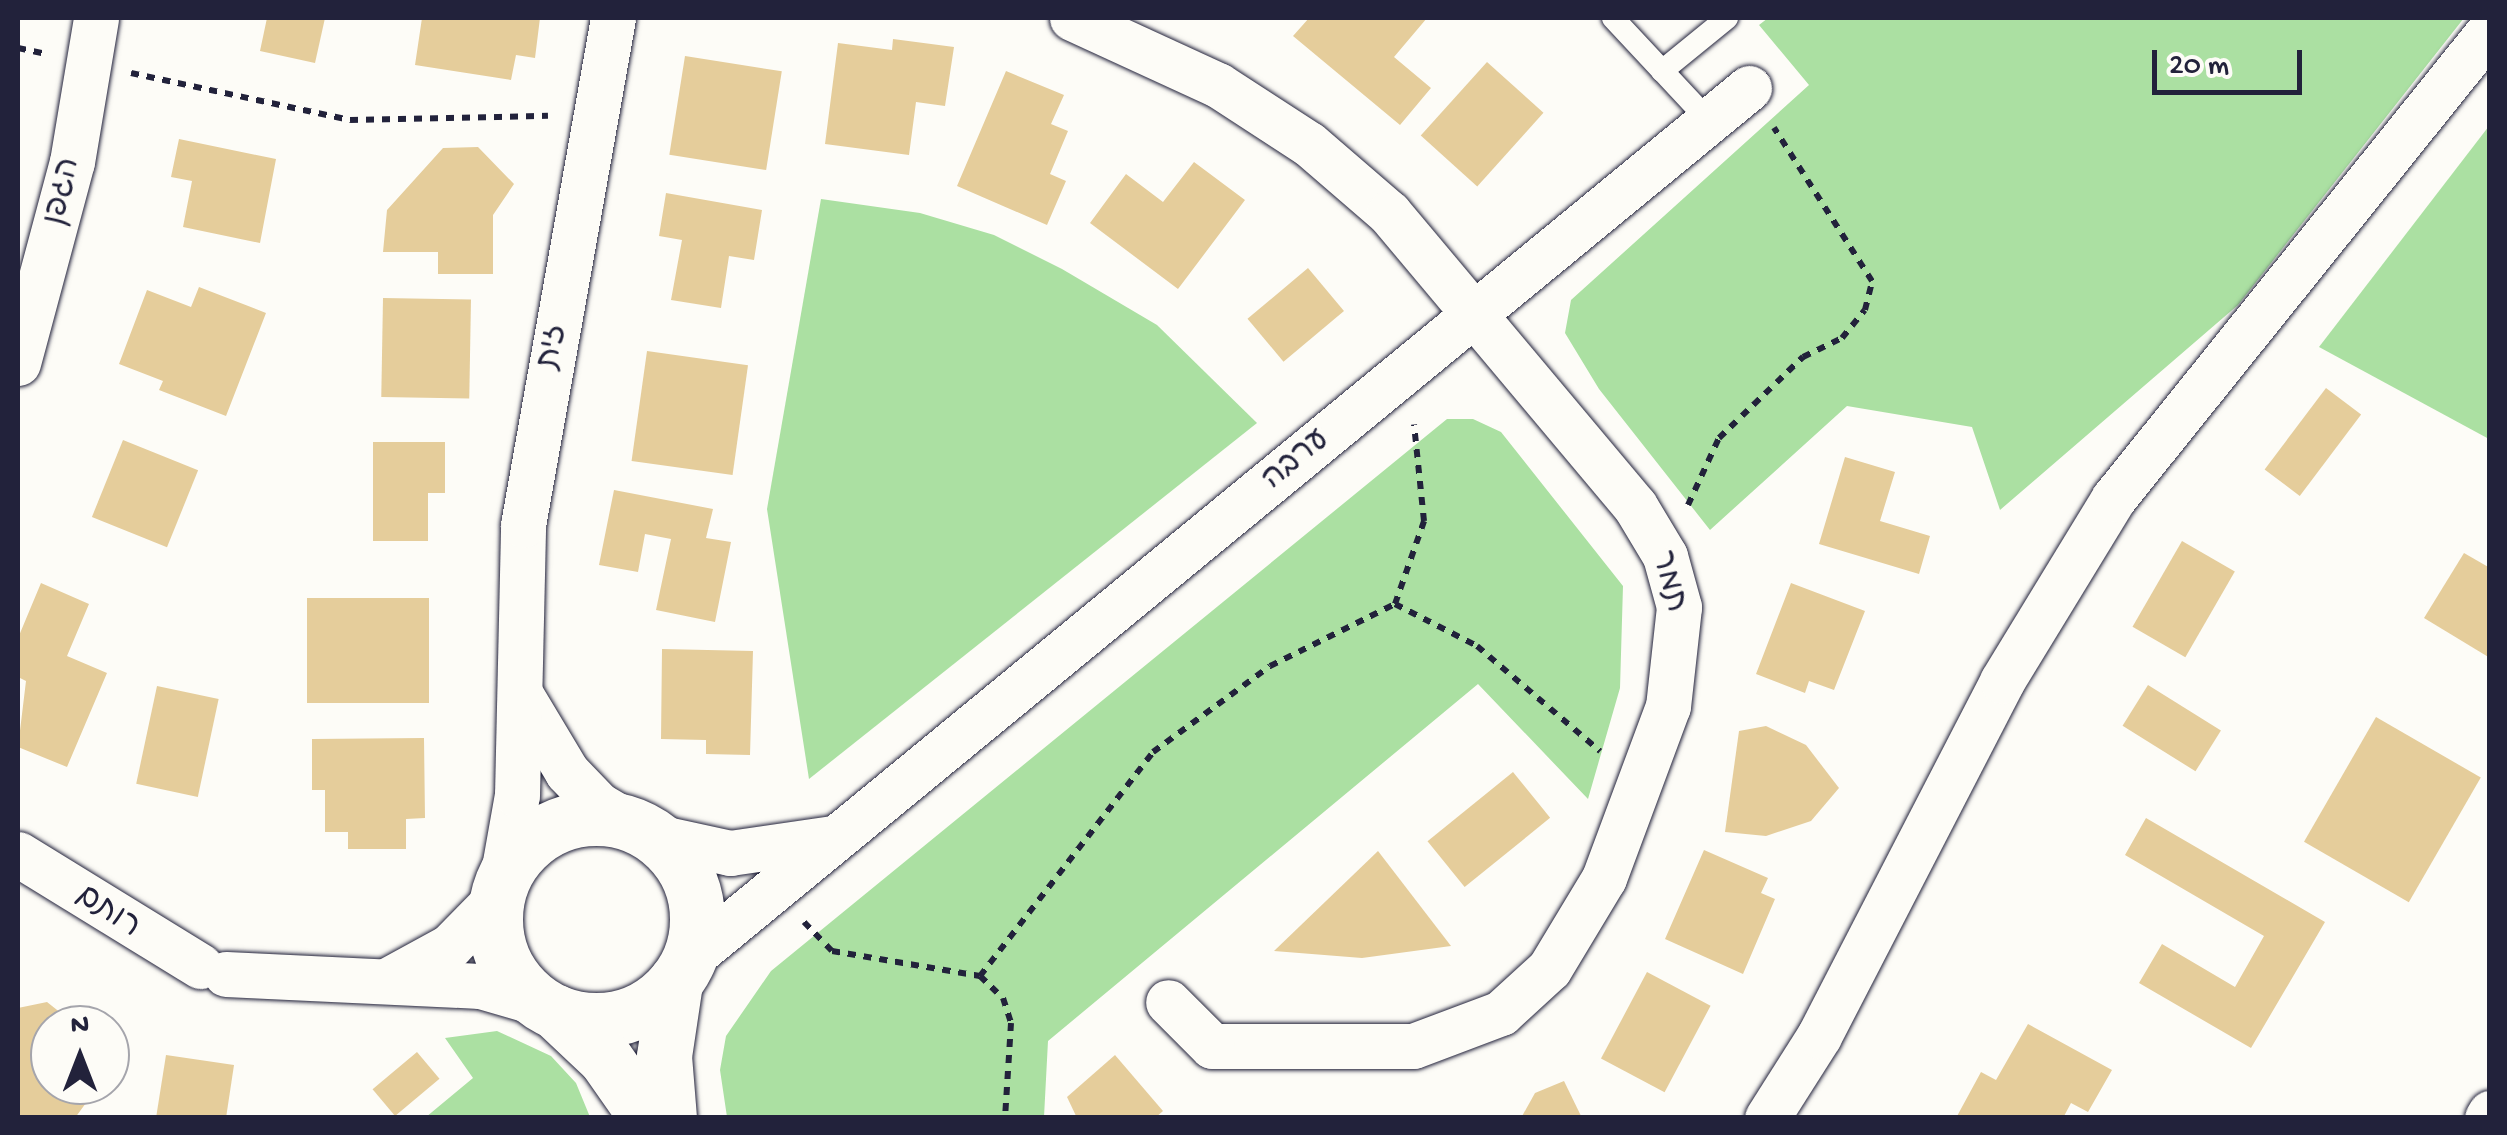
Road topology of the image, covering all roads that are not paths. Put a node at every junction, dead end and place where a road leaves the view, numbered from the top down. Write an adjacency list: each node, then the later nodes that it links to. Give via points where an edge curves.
1 (96, 18): 11 (street, הגפן)
2 (613, 18): 12 (street, זית, via 527,494)
3 (1072, 18): 10 (street, תמר, via 1218,85 1308,144 1389,213)
4 (1613, 18): 7 (lane)
5 (1727, 18): 7 (lane)
6 (2490, 30): 23 (street, via 2168,427 2066,570 1819,1036)
7 (1662, 71): 9 (lane)
8 (1749, 88): 9 (street, ערבה)
9 (1709, 121): 10 (street, ערבה)
10 (1477, 313): 14 (street, ערבה); 19 (street, תמר, via 1634,506 1665,556 1679,607 1678,656 1604,878 1569,940 1526,993 1475,1029 1413,1046 1212,1046)
11 (18, 363)
12 (516, 678): 13 (street, via 568,772 599,805); 16 (street, זית, via 516,818)
13 (644, 831): 14 (street, ערבה, via 707,852 753,853); 16 (street, via 596,818 556,826 524,848); 17 (street, via 690,880 697,919)
14 (844, 834): 17 (street, ערבה)
15 (18, 854): 18 (street, רותם, via 213,970)
16 (500, 889): 18 (street, via 450,946); 20 (street, via 502,959)
17 (682, 970): 20 (street, via 616,1018); 22 (street, via 664,1056)
18 (382, 983): 20 (street, רותם, via 480,986)
19 (1168, 1002)
20 (548, 1008): 21 (street, via 604,1058)
21 (648, 1118)
22 (668, 1118)
23 (1767, 1118)

